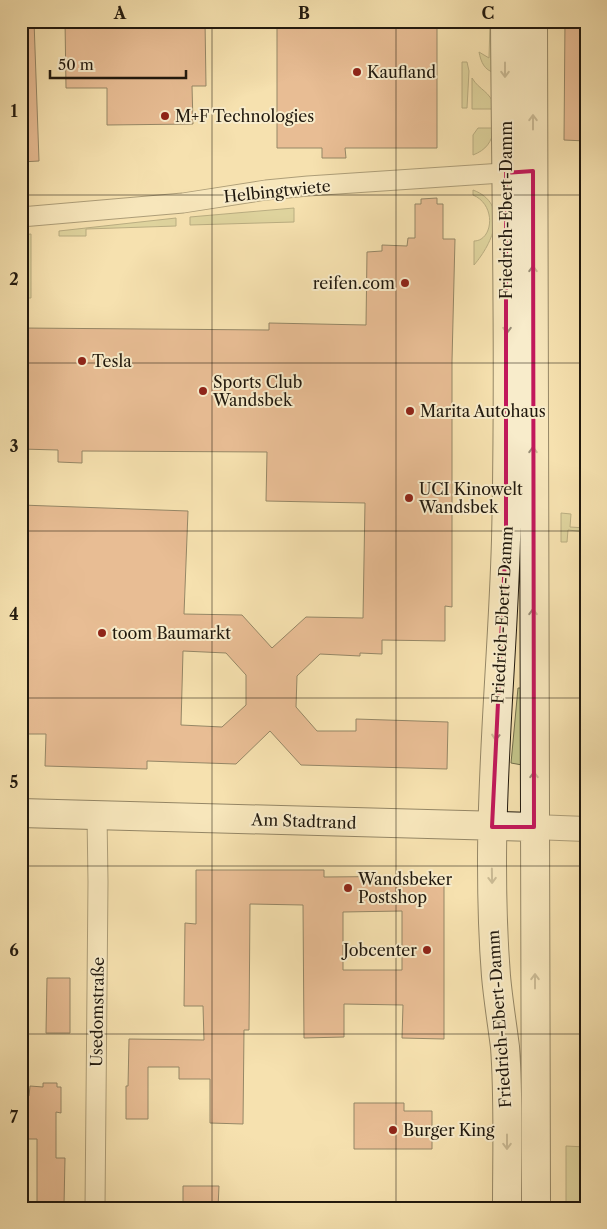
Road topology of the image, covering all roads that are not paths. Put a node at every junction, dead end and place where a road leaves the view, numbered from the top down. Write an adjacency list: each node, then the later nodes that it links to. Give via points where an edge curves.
1 (504, 21): 4 (main road, Friedrich-Ebert-Damm, one-way to 4)
2 (533, 21): 3 (main road, Friedrich-Ebert-Damm, one-way to 2)
3 (533, 171): 4 (street, Helbingtwiete); 9 (main road, Friedrich-Ebert-Damm, one-way to 3)
4 (506, 173): 5 (street, Helbingtwiete, via 308,186); 8 (main road, Friedrich-Ebert-Damm, one-way to 8, via 506,537)
5 (21, 217)
6 (21, 813): 7 (main road, Am Stadtrand)
7 (97, 815): 8 (main road, Am Stadtrand); 11 (street, Usedomstraße)
8 (492, 827): 9 (main road, Am Stadtrand); 12 (main road, Friedrich-Ebert-Damm, one-way to 12, via 492,921 507,1082)
9 (534, 828): 10 (street, Am Stadtrand); 13 (main road, Friedrich-Ebert-Damm, one-way to 9)
10 (586, 829)
11 (95, 1208)
12 (507, 1208)
13 (536, 1208)

